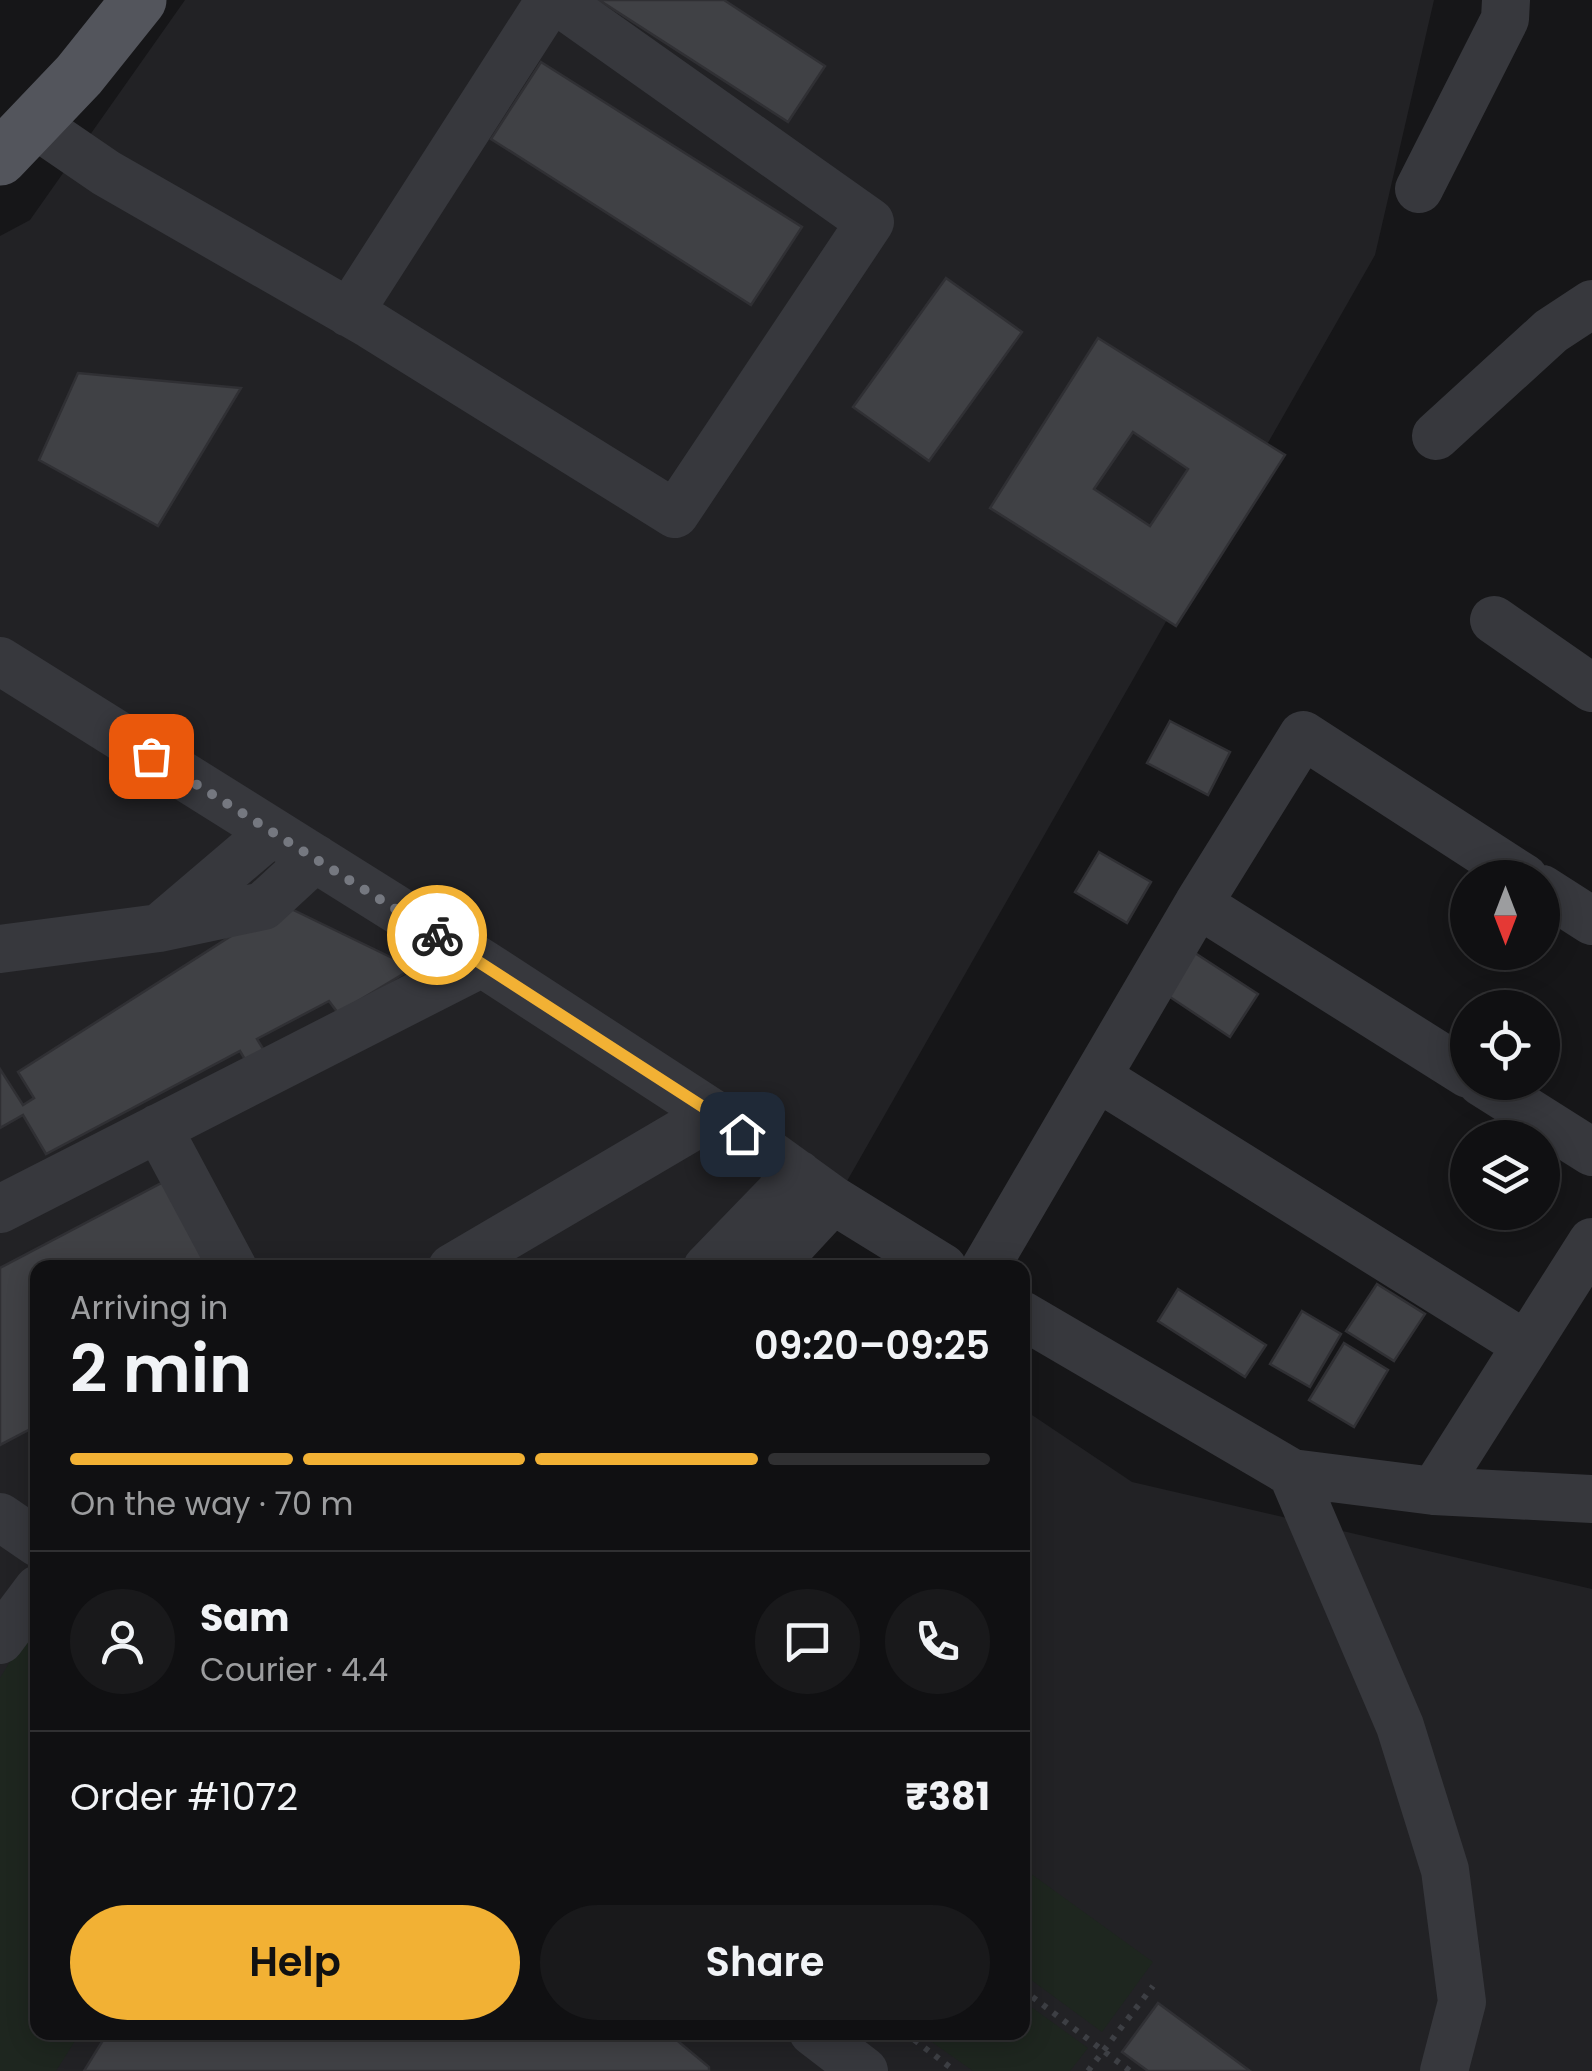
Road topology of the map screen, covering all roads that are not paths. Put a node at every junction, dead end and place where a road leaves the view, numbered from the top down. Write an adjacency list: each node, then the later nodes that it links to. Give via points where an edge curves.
1 (97, 0): 5 (main road, via 18,89)
2 (139, 0): 5 (main road, via 79,74)
3 (553, 0): 8 (street); 8 (street, via 870,222 838,271 675,514)
4 (1506, 0): 6 (street, via 1505,19)
5 (11, 129): 8 (street, via 106,173)
6 (1419, 189)
7 (1592, 304): 9 (street, via 1551,331)
8 (348, 313)
9 (1436, 436)
10 (1494, 620): 12 (street)
11 (0, 661): 13 (street)
12 (1592, 688)
13 (272, 832): 14 (street); 19 (street)
14 (314, 858): 19 (street, via 263,906); 21 (street)
15 (1496, 860): 17 (street, via 1303,735)
16 (1560, 901): 18 (street)
17 (1198, 904): 22 (street); 23 (street)
18 (1592, 921)
19 (159, 928): 20 (street)
20 (0, 949)
21 (482, 962): 25 (street); 26 (street)
22 (1450, 1063)
23 (1097, 1077): 36 (street); 38 (street)
24 (1510, 1100): 27 (street)
25 (714, 1114): 28 (street); 32 (street)
26 (158, 1128): 29 (street); 31 (street)
27 (1592, 1152)
28 (815, 1187): 33 (street); 34 (street); 35 (street)
29 (0, 1210)
30 (1592, 1242): 38 (street)
31 (229, 1260)
32 (466, 1260)
33 (718, 1260)
34 (774, 1260)
35 (930, 1260)
36 (990, 1260)
37 (1030, 1320): 39 (street)
38 (1526, 1346): 40 (street)
39 (1292, 1474): 40 (street); 48 (street, via 1400,1726 1445,1870 1462,2002)
40 (1434, 1490): 41 (street)
41 (1592, 1500)
42 (0, 1517): 43 (street)
43 (30, 1538)
44 (30, 1600): 45 (street)
45 (0, 1640)
46 (823, 2040): 47 (street)
47 (864, 2071)
48 (1444, 2071)

